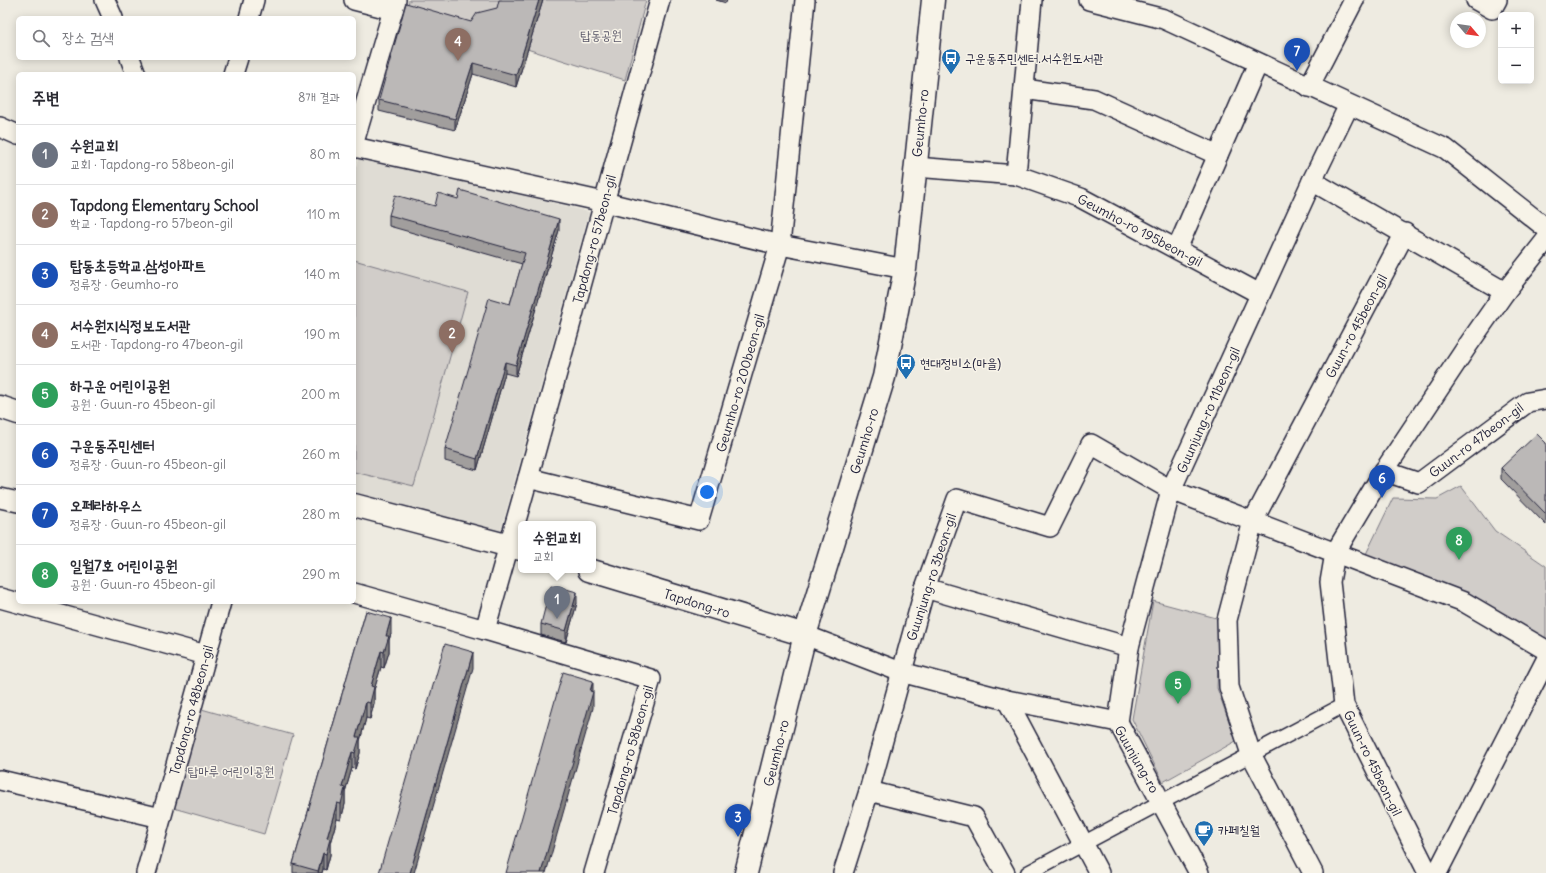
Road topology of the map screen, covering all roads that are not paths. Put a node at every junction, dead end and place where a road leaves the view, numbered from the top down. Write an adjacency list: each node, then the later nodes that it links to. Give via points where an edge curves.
1 (105, 0): 11 (street)
2 (254, 0): 12 (street)
3 (354, 0): 10 (street)
4 (660, 0): 29 (street, Tapdong-ro 57beon-gil)
5 (805, 0): 33 (street, Geumho-ro 200beon-gil)
6 (933, 0): 26 (street, Geumho-ro)
7 (1032, 0): 19 (street)
8 (1089, 0): 15 (street, via 1164,19)
9 (1354, 0): 18 (street)
10 (394, 5): 23 (street)
11 (112, 16)
12 (250, 16)
13 (131, 60): 16 (street)
14 (237, 60): 17 (street)
15 (1258, 63): 18 (street); 25 (street)
16 (135, 72)
17 (234, 72)
18 (1309, 87): 20 (street)
19 (1024, 89): 25 (street, via 1094,99); 27 (street)
20 (1349, 105): 28 (street, Guunjung-ro 11beon-gil); 30 (street, via 1446,149)
21 (0, 127): 22 (street)
22 (16, 134)
23 (356, 135)
24 (356, 147): 29 (street)
25 (1218, 155): 34 (street)
26 (915, 167): 27 (street, Geumho-ro 195beon-gil); 35 (street, Geumho-ro)
27 (1016, 176): 34 (street, Geumho-ro 195beon-gil, via 1081,198)
28 (1312, 181): 31 (street); 37 (street, Guunjung-ro 11beon-gil)
29 (604, 202): 33 (street); 43 (street, Tapdong-ro 57beon-gil)
30 (1546, 228)
31 (1405, 233): 36 (street); 49 (street, Guun-ro 45beon-gil)
32 (1546, 240): 36 (street, Guun-ro 45beon-gil)
33 (780, 245): 35 (street); 43 (street, Geumho-ro 200beon-gil, via 699,520)
34 (1176, 249): 37 (street, Geumho-ro 195beon-gil)
35 (905, 268): 61 (street, Geumho-ro, via 884,377)
36 (1505, 292): 42 (street, Guun-ro 45beon-gil)
37 (1260, 294): 44 (street, Guunjung-ro 11beon-gil)
38 (1537, 400): 40 (street); 42 (street, Guun-ro 47beon-gil, via 1418,483)
39 (0, 407): 41 (street)
40 (1546, 411)
41 (16, 412)
42 (1384, 471): 52 (street, Guun-ro 45beon-gil)
43 (528, 478): 48 (street, Tapdong-ro 57beon-gil)
44 (1171, 490): 49 (street); 54 (street, Guunjung-ro 3beon-gil, via 1091,444 1050,526 957,499); 62 (street, Guunjung-ro 11beon-gil)
45 (0, 498): 46 (street)
46 (16, 502)
47 (356, 506): 51 (street)
48 (520, 521)
49 (1253, 521): 52 (street); 70 (street, Guun-ro 45beon-gil, via 1227,620 1229,687)
50 (518, 531): 51 (street, Tapdong-ro 57beon-gil)
51 (515, 547): 60 (street)
52 (1335, 553): 63 (street, via 1464,602); 68 (street, Guun-ro 45beon-gil, via 1330,582)
53 (596, 572): 61 (street, Tapdong-ro)
54 (926, 588): 62 (street); 66 (street, Guunjung-ro 3beon-gil)
55 (356, 594): 60 (street, Tapdong-ro 58beon-gil)
56 (0, 598): 57 (street)
57 (16, 602)
58 (22, 604): 64 (street)
59 (220, 604): 64 (street, Tapdong-ro 48beon-gil)
60 (485, 630): 78 (street, Tapdong-ro 58beon-gil, via 651,679)
61 (806, 635): 66 (street, Guunjung-ro); 79 (street, Geumho-ro)
62 (1128, 647): 69 (street, Guunjung-ro 11beon-gil)
63 (1546, 650)
64 (206, 655): 74 (street, Tapdong-ro 48beon-gil)
65 (1546, 660): 86 (street)
66 (901, 672): 67 (street, Guunjung-ro); 72 (street, Guunjung-ro 3beon-gil)
67 (1007, 700): 69 (street, Guunjung-ro); 75 (street)
68 (1344, 705): 70 (street); 85 (street, Guun-ro 45beon-gil)
69 (1118, 722): 73 (street, Guunjung-ro)
70 (1251, 754): 73 (street); 84 (street, Guun-ro 45beon-gil)
71 (0, 780): 74 (street)
72 (869, 791): 76 (street, Guunjung-ro 3beon-gil); 80 (street, via 974,817)
73 (1161, 802): 75 (street); 83 (street, Guunjung-ro)
74 (162, 818): 77 (street, Tapdong-ro 48beon-gil)
75 (1083, 844): 81 (street); 82 (street)
76 (848, 872)
77 (146, 873)
78 (594, 873)
79 (746, 873)
80 (1005, 873)
81 (1028, 873)
82 (1099, 873)
83 (1199, 873)
84 (1313, 873)
85 (1428, 873)
86 (1437, 873)

